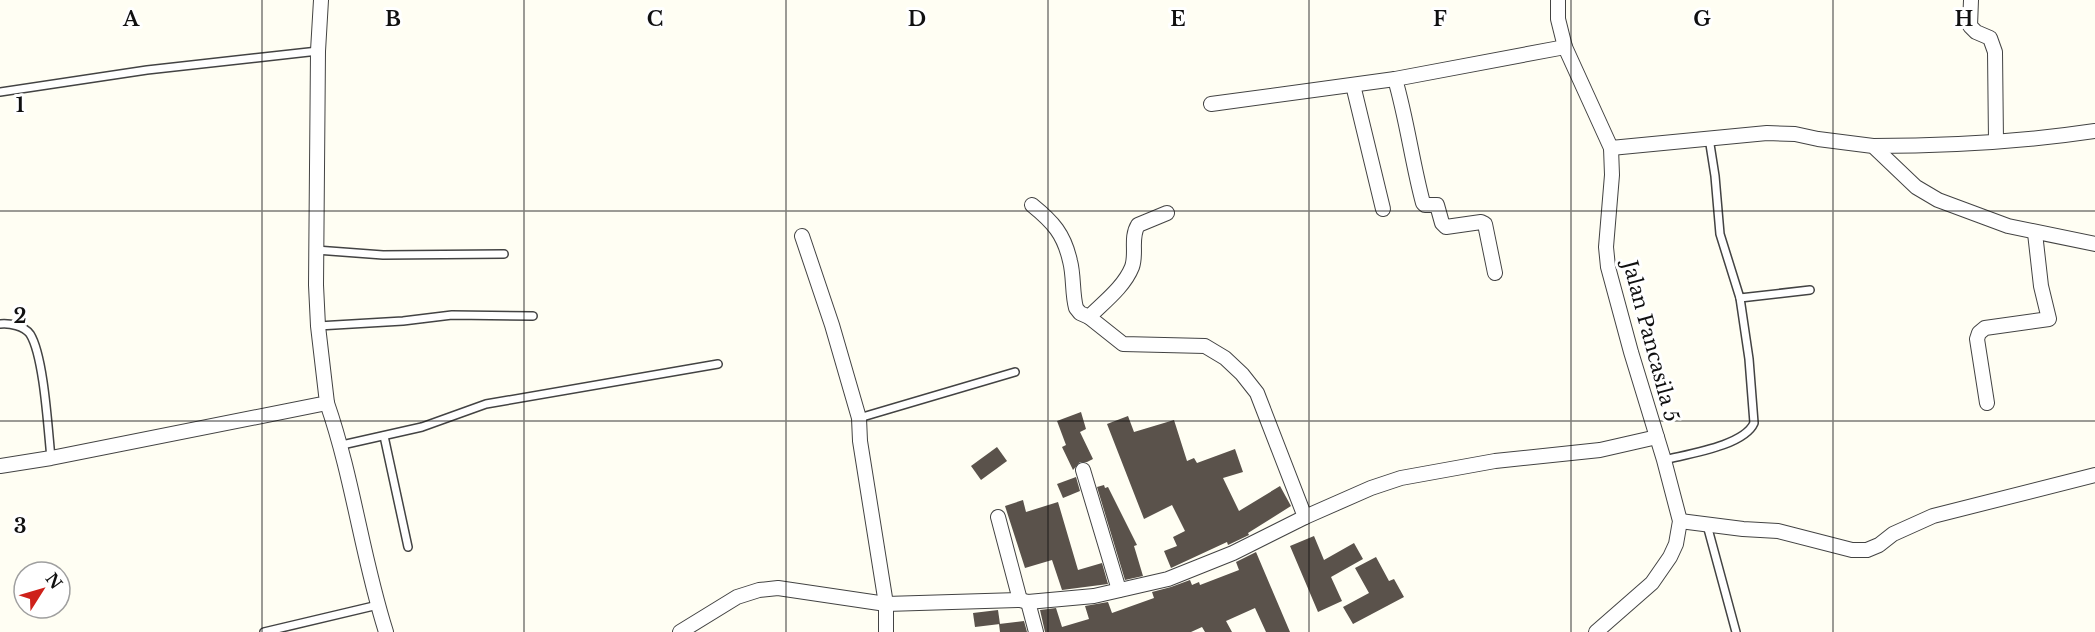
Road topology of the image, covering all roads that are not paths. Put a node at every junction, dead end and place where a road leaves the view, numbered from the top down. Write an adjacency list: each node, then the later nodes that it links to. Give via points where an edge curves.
1 (321, 0): 5 (street)
2 (1558, 0): 4 (street, Jalan Pancasila 5)
3 (1971, 0): 12 (street, via 1970,26 1990,38 1995,52)
4 (1564, 47): 6 (street); 14 (street, Jalan Pancasila 5)
5 (318, 51): 8 (lane, via 147,70); 21 (street)
6 (1395, 79): 7 (street); 23 (street, via 1423,203 1437,205 1446,227 1485,224)
7 (1353, 85): 9 (street); 16 (street)
8 (0, 92)
9 (1211, 104)
10 (2095, 131): 12 (street)
11 (1709, 138): 13 (street, via 1795,134); 14 (street); 25 (lane, via 1720,234)
12 (1996, 141): 13 (street)
13 (1873, 146): 18 (street, via 1916,187 1938,200)
14 (1611, 148): 36 (street, Jalan Pancasila 5, via 1608,267)
15 (1032, 205): 27 (street, via 1051,221 1062,238 1070,261 1076,308)
16 (1383, 209)
17 (1167, 213): 27 (street, via 1138,225 1133,265 1123,283)
18 (2035, 232): 20 (street); 32 (street, via 2049,319 1985,328 1979,333)
19 (802, 236): 34 (street)
20 (2095, 244)
21 (316, 250): 22 (lane, via 383,255); 29 (street)
22 (504, 254)
23 (1495, 273)
24 (1810, 290): 25 (lane)
25 (1740, 298): 39 (lane, via 1754,423 1744,436 1727,443)
26 (533, 316): 29 (lane, via 452,315)
27 (1089, 317): 44 (street, via 1123,344 1205,346 1225,358 1257,393)
28 (0, 324): 38 (lane, via 20,326 29,333 37,351)
29 (318, 326): 33 (street)
30 (718, 364): 35 (lane, via 486,404)
31 (1015, 372): 34 (lane)
32 (1987, 402)
33 (327, 403): 37 (street); 38 (street)
34 (859, 418): 50 (street)
35 (384, 436): 37 (lane); 47 (lane)
36 (1657, 437): 39 (street, Jalan Pancasila 5); 44 (street, via 1600,450 1495,461 1401,478)
37 (342, 445): 51 (street)
38 (51, 458): 40 (street)
39 (1664, 460): 45 (street, Jalan Pancasila 5)
40 (0, 466)
41 (1083, 470): 48 (street)
42 (2095, 475): 46 (street, via 1934,516 1867,550 1852,550 1778,531)
43 (998, 517): 49 (street)
44 (1305, 517): 48 (street, via 1202,566 1168,579)
45 (1680, 521): 46 (street); 52 (street, Jalan Pancasila 5, via 1676,544 1652,583)
46 (1707, 525): 58 (lane)
47 (408, 548)
48 (1119, 590): 49 (street, via 1094,596)
49 (1024, 601): 50 (street); 57 (street)
50 (886, 604): 55 (street, via 778,588 759,590 737,597); 56 (street)
51 (378, 605): 53 (lane); 54 (street)
52 (1601, 630)
53 (264, 632)
54 (386, 632)
55 (680, 632)
56 (886, 632)
57 (1036, 632)
58 (1736, 632)

